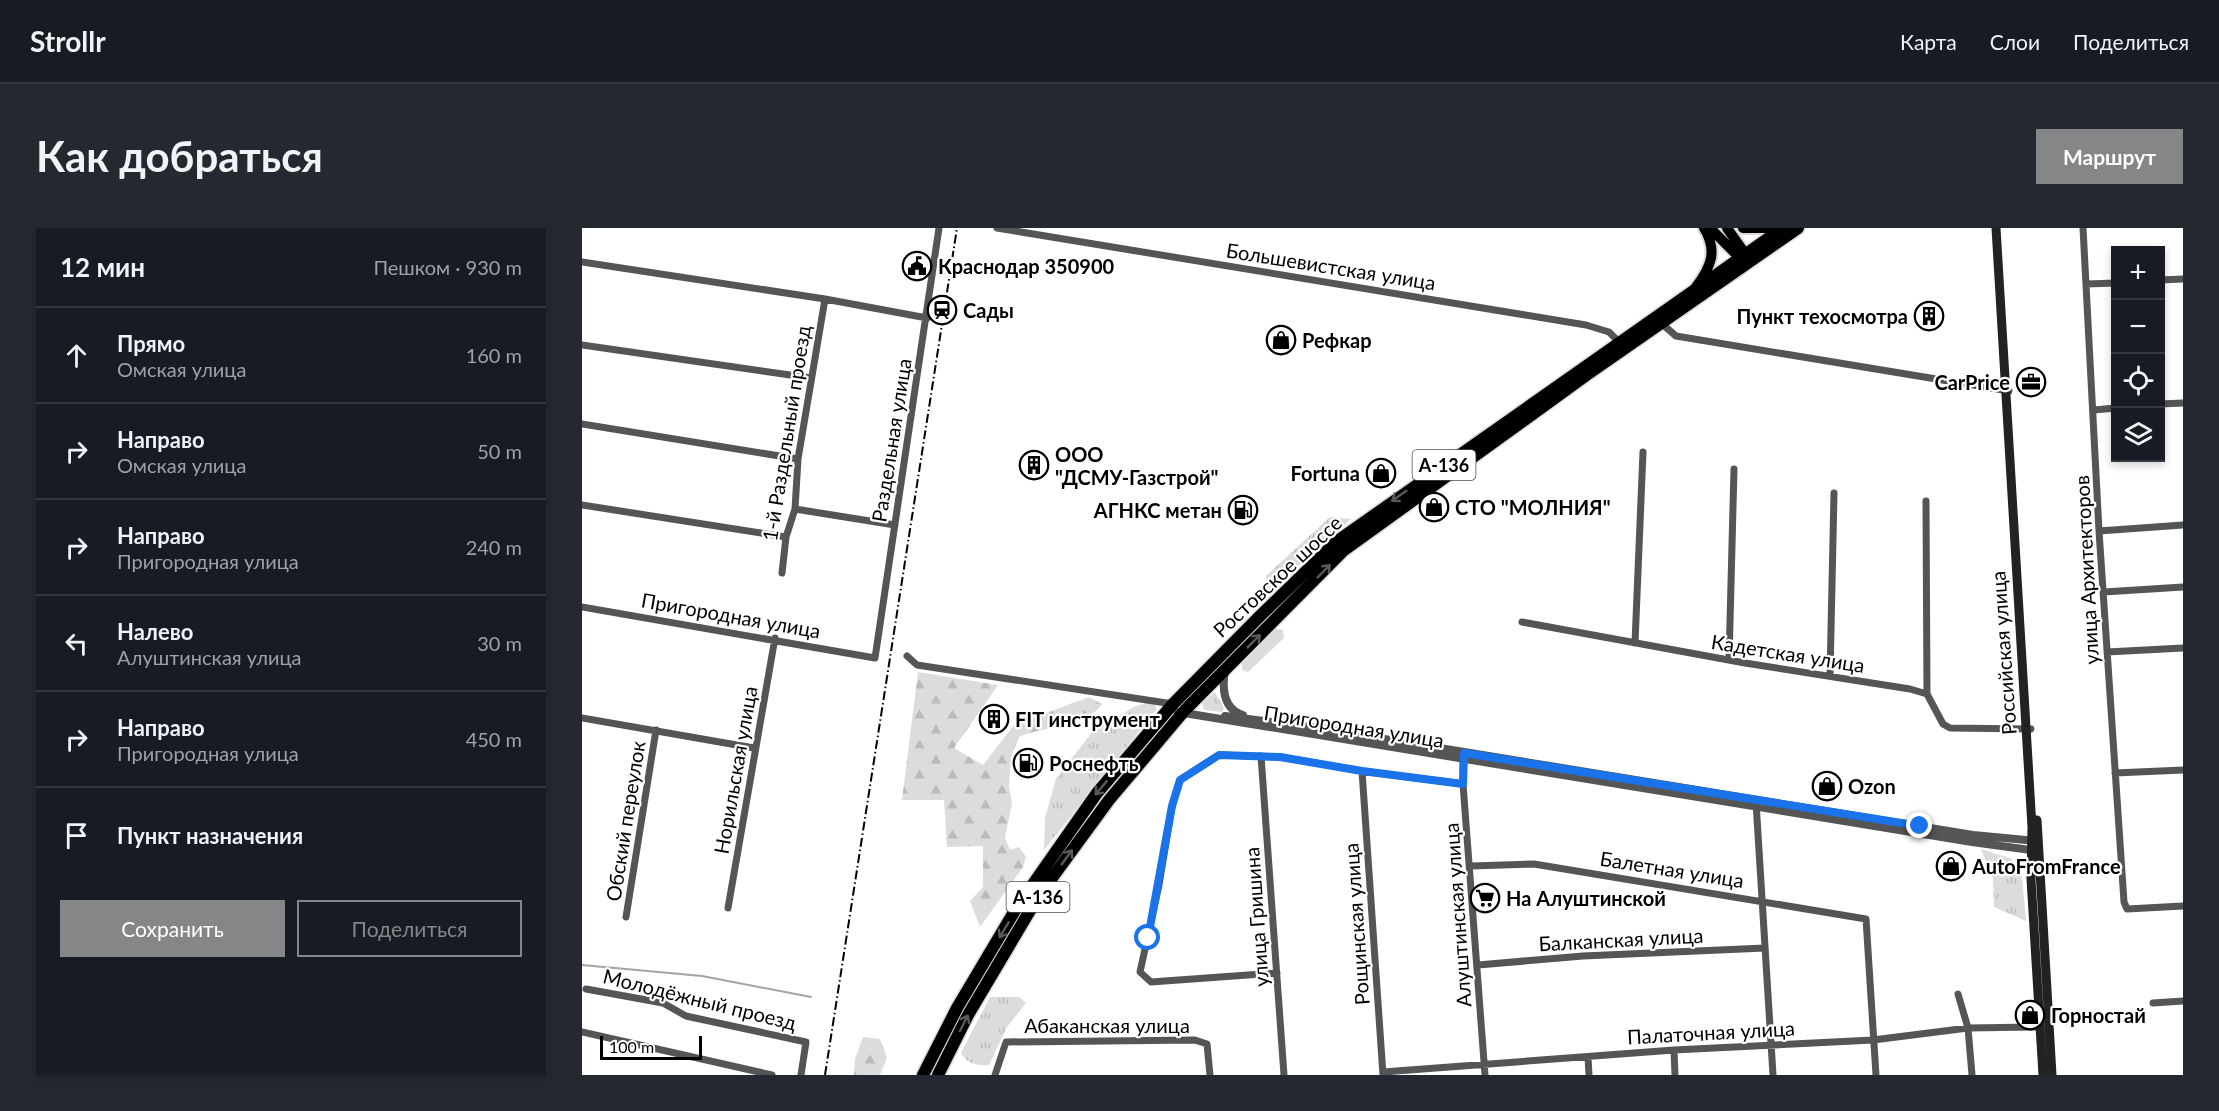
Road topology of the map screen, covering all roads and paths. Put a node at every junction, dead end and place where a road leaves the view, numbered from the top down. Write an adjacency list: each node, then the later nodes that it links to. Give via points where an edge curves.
1 (939, 228): 23 (street, Раздельная улица)
2 (997, 228): 26 (street, Большевистская улица, via 1586,325 1609,332)
3 (1704, 228): 21 (main road, via 1712,260)
4 (1710, 228): 14 (main road, via 1734,253)
5 (1727, 228): 14 (main road)
6 (1743, 228): 7 (main road)
7 (1768, 228)
8 (1783, 228): 14 (highway, Ростовское шоссе / А-136)
9 (1798, 228): 13 (highway, Ростовское шоссе / А-136)
10 (1995, 228): 28 (main road, Российская улица)
11 (2002, 228): 28 (main road, Российская улица)
12 (2083, 228): 20 (street, улица Архитекторов)
13 (1764, 253): 14 (main road, А-136); 16 (highway, Ростовское шоссе / А-136)
14 (1746, 255): 16 (main road, А-136); 21 (highway, Ростовское шоссе / А-136)
15 (582, 262): 22 (street)
16 (1738, 271): 24 (highway, Ростовское шоссе / А-136)
17 (2183, 279): 18 (street)
18 (2165, 280)
19 (2111, 283): 20 (street)
20 (2086, 284): 32 (street, улица Архитекторов)
21 (1693, 291): 26 (highway, Ростовское шоссе / А-136)
22 (825, 299): 23 (street); 27 (street, 1-й Раздельный проезд)
23 (927, 318): 41 (street, Раздельная улица)
24 (1661, 323): 26 (highway, Ростовское шоссе / А-136); 28 (street, via 1676,336)
25 (582, 345): 27 (street)
26 (1622, 345): 57 (highway, Ростовское шоссе / А-136, one-way to 26, via 1343,551); 60 (highway, Ростовское шоссе / А-136, one-way to 60, via 1336,542)
27 (811, 378): 35 (street, 1-й Раздельный проезд)
28 (2007, 391): 64 (main road, Российская улица)
29 (2183, 403): 30 (street)
30 (2165, 404)
31 (2111, 408): 32 (street)
32 (2094, 410): 43 (street, улица Архитекторов)
33 (582, 424): 35 (street)
34 (1643, 452): 51 (street)
35 (798, 459): 40 (street, 1-й Раздельный проезд)
36 (1734, 469): 56 (street)
37 (1834, 493): 58 (street)
38 (1926, 501): 59 (street)
39 (582, 505): 44 (street)
40 (795, 509): 41 (street); 44 (street, 1-й Раздельный проезд)
41 (895, 525): 55 (street, Раздельная улица)
42 (2183, 525): 43 (street)
43 (2099, 531): 47 (street, улица Архитекторов)
44 (786, 537): 45 (street, 1-й Раздельный проезд)
45 (782, 573)
46 (2183, 587): 47 (street)
47 (2104, 592): 53 (street, улица Архитекторов)
48 (582, 607): 50 (street, Пригородная улица)
49 (1522, 622): 51 (street, Кадетская улица)
50 (775, 638): 55 (street, Пригородная улица); 66 (street, Норильская улица)
51 (1635, 643): 56 (street, Кадетская улица)
52 (2183, 648): 53 (street)
53 (2107, 652): 71 (street, улица Архитекторов)
54 (907, 656): 60 (street, Пригородная улица, via 917,665)
55 (875, 658)
56 (1729, 660): 58 (street, Кадетская улица)
57 (1225, 670): 61 (highway, Ростовское шоссе / А-136); 63 (street, via 1223,692 1231,708)
58 (1830, 676): 59 (street, Кадетская улица)
59 (1927, 694): 64 (street, via 1943,724 1950,728)
60 (1169, 705): 61 (street, Пригородная улица); 98 (highway, Ростовское шоссе / А-136, one-way to 98, via 1097,793 1039,874 957,1008)
61 (1183, 712): 63 (street, Пригородная улица); 68 (street, Пригородная улица); 99 (highway, Ростовское шоссе / А-136, one-way to 61, via 968,1015 1038,897 1109,800)
62 (582, 717): 65 (street)
63 (1261, 721): 68 (street, Пригородная улица)
64 (2029, 729): 74 (main road, Российская улица)
65 (656, 730): 66 (street); 79 (street, Обский переулок)
66 (754, 748): 78 (street, Норильская улица)
67 (1261, 756): 70 (street, Пригородная улица); 82 (street, улица Гришина); 82 (street, Пригородная улица, via 1219,755 1180,780 1140,972 1151,982)
68 (1463, 757): 72 (street, Алуштинская улица); 73 (street, Пригородная улица)
69 (2183, 770): 71 (street)
70 (1362, 771): 72 (street, Пригородная улица); 95 (street, Рощинская улица)
71 (2115, 773): 77 (street, улица Архитекторов, via 2127,909)
72 (1463, 784): 75 (street, Алуштинская улица)
73 (1756, 803): 74 (street, Пригородная улица); 76 (street)
74 (2034, 846): 87 (main road, Российская улица)
75 (1471, 866): 76 (street, Балетная улица, via 1534,864); 81 (street, Алуштинская улица)
76 (1763, 900): 80 (street); 90 (street, Балетная улица, via 1866,919)
77 (2183, 906)
78 (728, 908)
79 (626, 917)
80 (1765, 948): 81 (street, Балканская улица); 91 (street)
81 (1478, 965): 94 (street, Алуштинская улица)
82 (1277, 973): 102 (street, улица Гришина)
83 (586, 989): 97 (street, Молодёжный проезд, via 663,1003 686,1016 806,1042)
84 (1959, 994): 88 (street)
85 (2183, 1001): 86 (street)
86 (2152, 1003)
87 (2044, 1027): 88 (street, Палаточная улица); 109 (main road, Российская улица); 110 (main road, Российская улица)
88 (1968, 1028): 90 (street, Палаточная улица); 108 (street)
89 (582, 1032): 96 (street)
90 (1873, 1040): 91 (street, Палаточная улица); 107 (street)
91 (1771, 1045): 92 (street, Палаточная улица); 106 (street)
92 (1674, 1050): 93 (street, Палаточная улица); 105 (street)
93 (1588, 1057): 94 (street, Палаточная улица); 104 (street)
94 (1484, 1064): 95 (street, Палаточная улица); 103 (street, Алуштинская улица)
95 (1383, 1073)
96 (772, 1075)
97 (801, 1075)
98 (923, 1075)
99 (938, 1075)
100 (995, 1075): 101 (street, Абаканская улица, via 1006,1042 1195,1040 1207,1044)
101 (1210, 1075)
102 (1284, 1075)
103 (1485, 1075)
104 (1589, 1075)
105 (1675, 1075)
106 (1773, 1075)
107 (1876, 1075)
108 (1972, 1075)
109 (2043, 1075)
110 (2052, 1075)

